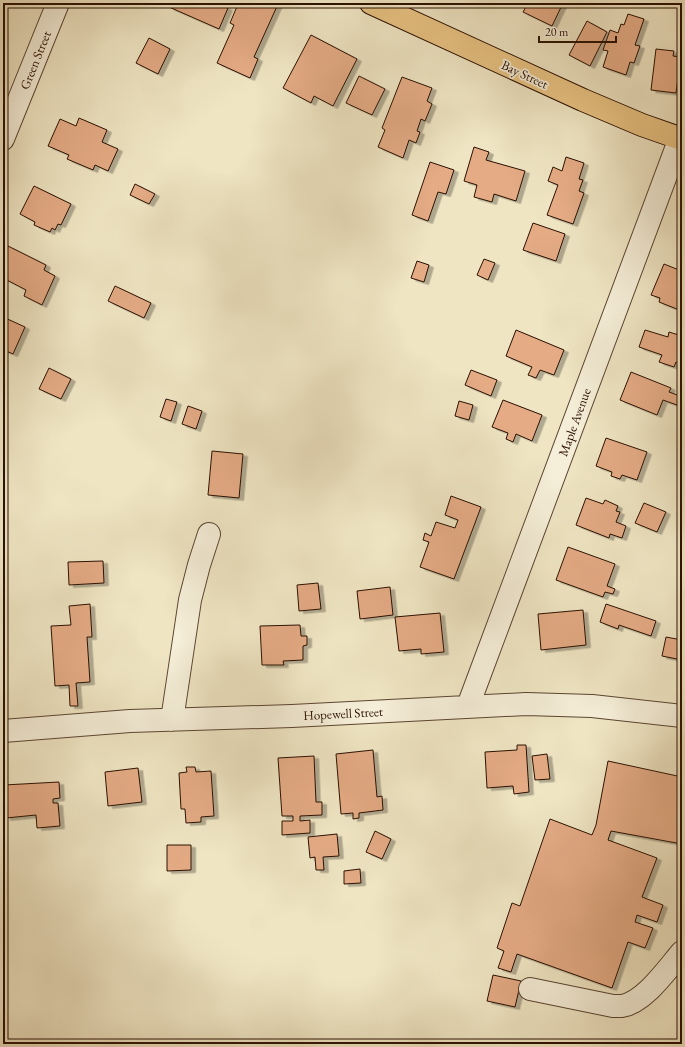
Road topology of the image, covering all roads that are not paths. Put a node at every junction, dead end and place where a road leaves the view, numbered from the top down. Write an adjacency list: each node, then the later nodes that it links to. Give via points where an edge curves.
1 (58, 3): 4 (street, Green Street)
2 (371, 3): 3 (main road, Bay Street, via 583,100)
3 (681, 138): 6 (street, Maple Avenue)
4 (3, 139)
5 (209, 534): 8 (street, via 190,600)
6 (468, 706): 7 (street, Hopewell Street, via 567,704); 8 (street, Hopewell Street)
7 (682, 716)
8 (172, 720): 9 (street, Hopewell Street)
9 (3, 731)
10 (682, 952): 11 (street, via 645,993 622,1006)
11 (530, 989)

